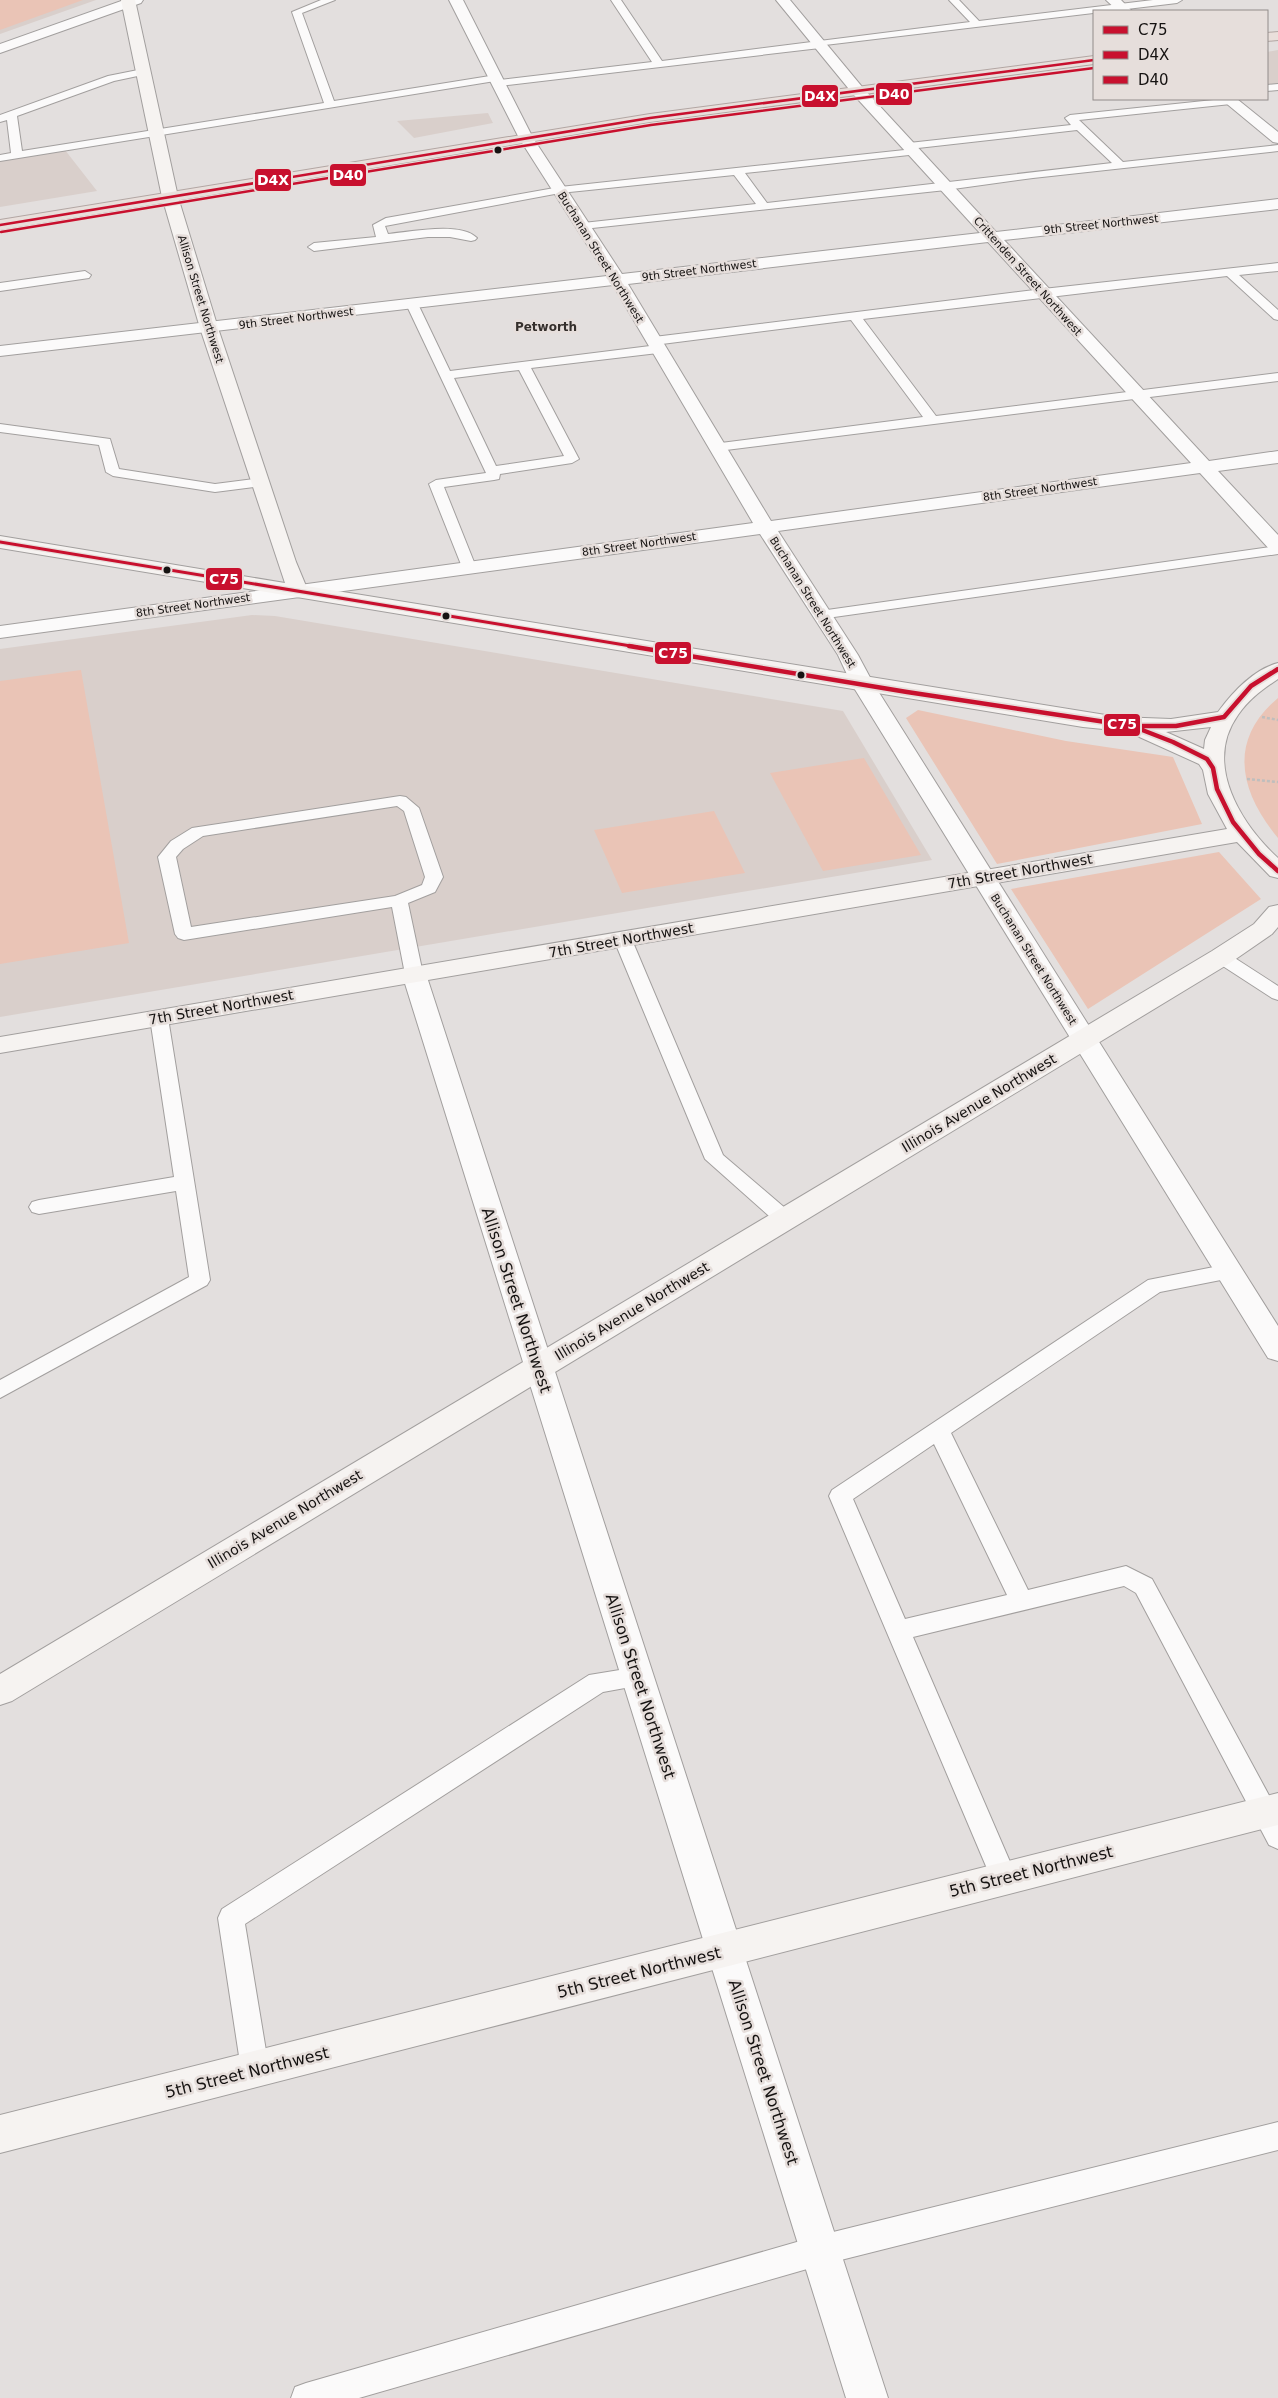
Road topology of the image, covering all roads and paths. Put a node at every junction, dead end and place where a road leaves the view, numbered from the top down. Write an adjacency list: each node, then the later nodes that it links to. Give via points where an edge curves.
1 (330, 0): 18 (lane, via 297,12)
2 (456, 0): 15 (street, Buchanan Street Northwest)
3 (616, 0): 13 (lane)
4 (784, 0): 10 (street, Crittenden Street Northwest)
5 (954, 0): 9 (lane)
6 (1177, 0): 8 (lane)
7 (131, 1): 11 (street); 14 (street, Allison Street Northwest)
8 (1120, 6): 9 (lane)
9 (977, 24): 10 (lane)
10 (819, 44): 13 (lane); 16 (street, Crittenden Street Northwest)
11 (0, 49)
12 (1093, 60): 16 (highway)
13 (659, 64): 15 (lane)
14 (143, 72): 19 (lane, via 112,78); 22 (street, Allison Street Northwest)
15 (498, 81): 18 (lane); 23 (street, Buchanan Street Northwest)
16 (858, 91): 23 (highway); 26 (street, Crittenden Street Northwest)
17 (1230, 100): 21 (lane, via 1070,118); 24 (street)
18 (330, 105): 22 (lane)
19 (12, 115): 20 (lane); 27 (lane)
20 (0, 119)
21 (1079, 127): 26 (lane); 29 (lane)
22 (156, 132): 27 (lane); 33 (street, Allison Street Northwest)
23 (526, 138): 32 (street, Buchanan Street Northwest); 33 (highway)
24 (1278, 140)
25 (1278, 148): 29 (lane)
26 (912, 149): 30 (lane); 31 (street, Crittenden Street Northwest)
27 (17, 155): 28 (lane)
28 (0, 158)
29 (1120, 165): 31 (lane)
30 (737, 171): 32 (lane); 35 (lane)
31 (946, 187): 35 (lane); 38 (street, Crittenden Street Northwest)
32 (560, 190): 37 (street, Buchanan Street Northwest); 39 (lane, via 386,221 380,225)
33 (170, 197): 36 (highway); 51 (street, Allison Street Northwest)
34 (1278, 204): 38 (street, 9th Street Northwest)
35 (764, 207): 37 (lane)
36 (0, 226)
37 (583, 226): 45 (street, Buchanan Street Northwest)
38 (992, 236): 45 (street, 9th Street Northwest); 47 (street, Crittenden Street Northwest)
39 (383, 238): 40 (lane, via 447,234); 41 (lane)
40 (472, 238)
41 (314, 247)
42 (1278, 267): 43 (lane)
43 (1230, 273): 47 (lane); 50 (lane)
44 (85, 275): 46 (lane)
45 (617, 279): 48 (street, 9th Street Northwest); 52 (street, Buchanan Street Northwest)
46 (0, 288)
47 (1043, 293): 49 (lane); 57 (street, Crittenden Street Northwest)
48 (412, 304): 51 (street, 9th Street Northwest); 55 (lane)
49 (854, 316): 52 (lane); 58 (lane)
50 (1278, 316)
51 (208, 328): 53 (street, 9th Street Northwest); 64 (street, Allison Street Northwest)
52 (656, 345): 54 (lane); 60 (street, Buchanan Street Northwest)
53 (0, 351)
54 (523, 365): 55 (lane); 63 (lane, via 572,459)
55 (446, 375): 63 (lane)
56 (1278, 377): 57 (lane)
57 (1137, 395): 58 (lane); 62 (street, Crittenden Street Northwest)
58 (932, 420): 60 (lane)
59 (0, 428): 64 (lane, via 105,442 113,472 215,488)
60 (718, 447): 65 (street, Buchanan Street Northwest)
61 (1278, 457): 62 (street, 8th Street Northwest)
62 (1203, 467): 65 (street, 8th Street Northwest); 67 (street, Crittenden Street Northwest)
63 (492, 471): 68 (lane, via 494,476 436,484)
64 (261, 482): 69 (street, Allison Street Northwest)
65 (765, 527): 68 (street, 8th Street Northwest); 70 (street, Buchanan Street Northwest)
66 (0, 542): 69 (street)
67 (1278, 549): 70 (lane)
68 (469, 568): 69 (street, 8th Street Northwest)
69 (298, 591): 71 (street, 8th Street Northwest); 73 (street)
70 (820, 615): 73 (street, Buchanan Street Northwest, via 848,655)
71 (0, 632)
72 (1278, 669): 74 (street, via 1251,686)
73 (862, 683): 77 (street); 83 (street, Buchanan Street Northwest)
74 (1224, 717): 77 (street, via 1176,726); 78 (street, via 1213,756)
75 (1259, 717): 76 (path)
76 (1278, 720)
77 (1132, 726): 78 (street, via 1207,759)
78 (1213, 768): 81 (street, via 1223,806)
79 (1244, 778): 80 (path)
80 (1278, 782)
81 (1241, 834): 82 (street); 83 (street, 7th Street Northwest)
82 (1278, 871)
83 (984, 877): 86 (street, 7th Street Northwest); 91 (street, Buchanan Street Northwest)
84 (399, 901): 84 (lane, via 429,888 434,877 412,808 400,802 198,832 177,845 167,857 184,934); 88 (lane)
85 (1273, 923): 87 (street, Illinois Avenue Northwest)
86 (623, 940): 88 (street, 7th Street Northwest); 95 (lane, via 716,1158)
87 (1221, 957): 89 (lane); 91 (street, Illinois Avenue Northwest)
88 (414, 974): 90 (street, 7th Street Northwest); 98 (street, Allison Street Northwest)
89 (1278, 994)
90 (159, 1018): 92 (street, 7th Street Northwest); 93 (lane)
91 (1085, 1039): 95 (street, Illinois Avenue Northwest); 96 (street, Buchanan Street Northwest)
92 (0, 1045)
93 (185, 1182): 94 (lane); 99 (lane, via 200,1280)
94 (39, 1207)
95 (785, 1219): 98 (street, Illinois Avenue Northwest)
96 (1229, 1272): 97 (street, Buchanan Street Northwest); 100 (lane, via 1155,1285)
97 (1278, 1350)
98 (539, 1367): 103 (street, Allison Street Northwest); 104 (street, Illinois Avenue Northwest)
99 (0, 1390)
100 (938, 1430): 101 (lane); 102 (lane, via 840,1496)
101 (1022, 1601): 102 (lane); 105 (lane, via 1126,1576 1144,1586)
102 (898, 1631): 106 (lane)
103 (638, 1676): 107 (street, Allison Street Northwest); 108 (lane, via 598,1682 231,1918)
104 (0, 1691)
105 (1274, 1819): 106 (street, 5th Street Northwest)
106 (1004, 1878): 107 (street, 5th Street Northwest)
107 (724, 1950): 108 (street, 5th Street Northwest); 111 (street, Allison Street Northwest)
108 (255, 2069): 109 (street, 5th Street Northwest)
109 (0, 2134)
110 (1277, 2140): 111 (lane)
111 (821, 2250): 112 (lane); 113 (street, Allison Street Northwest)
112 (306, 2398)
113 (867, 2398)

